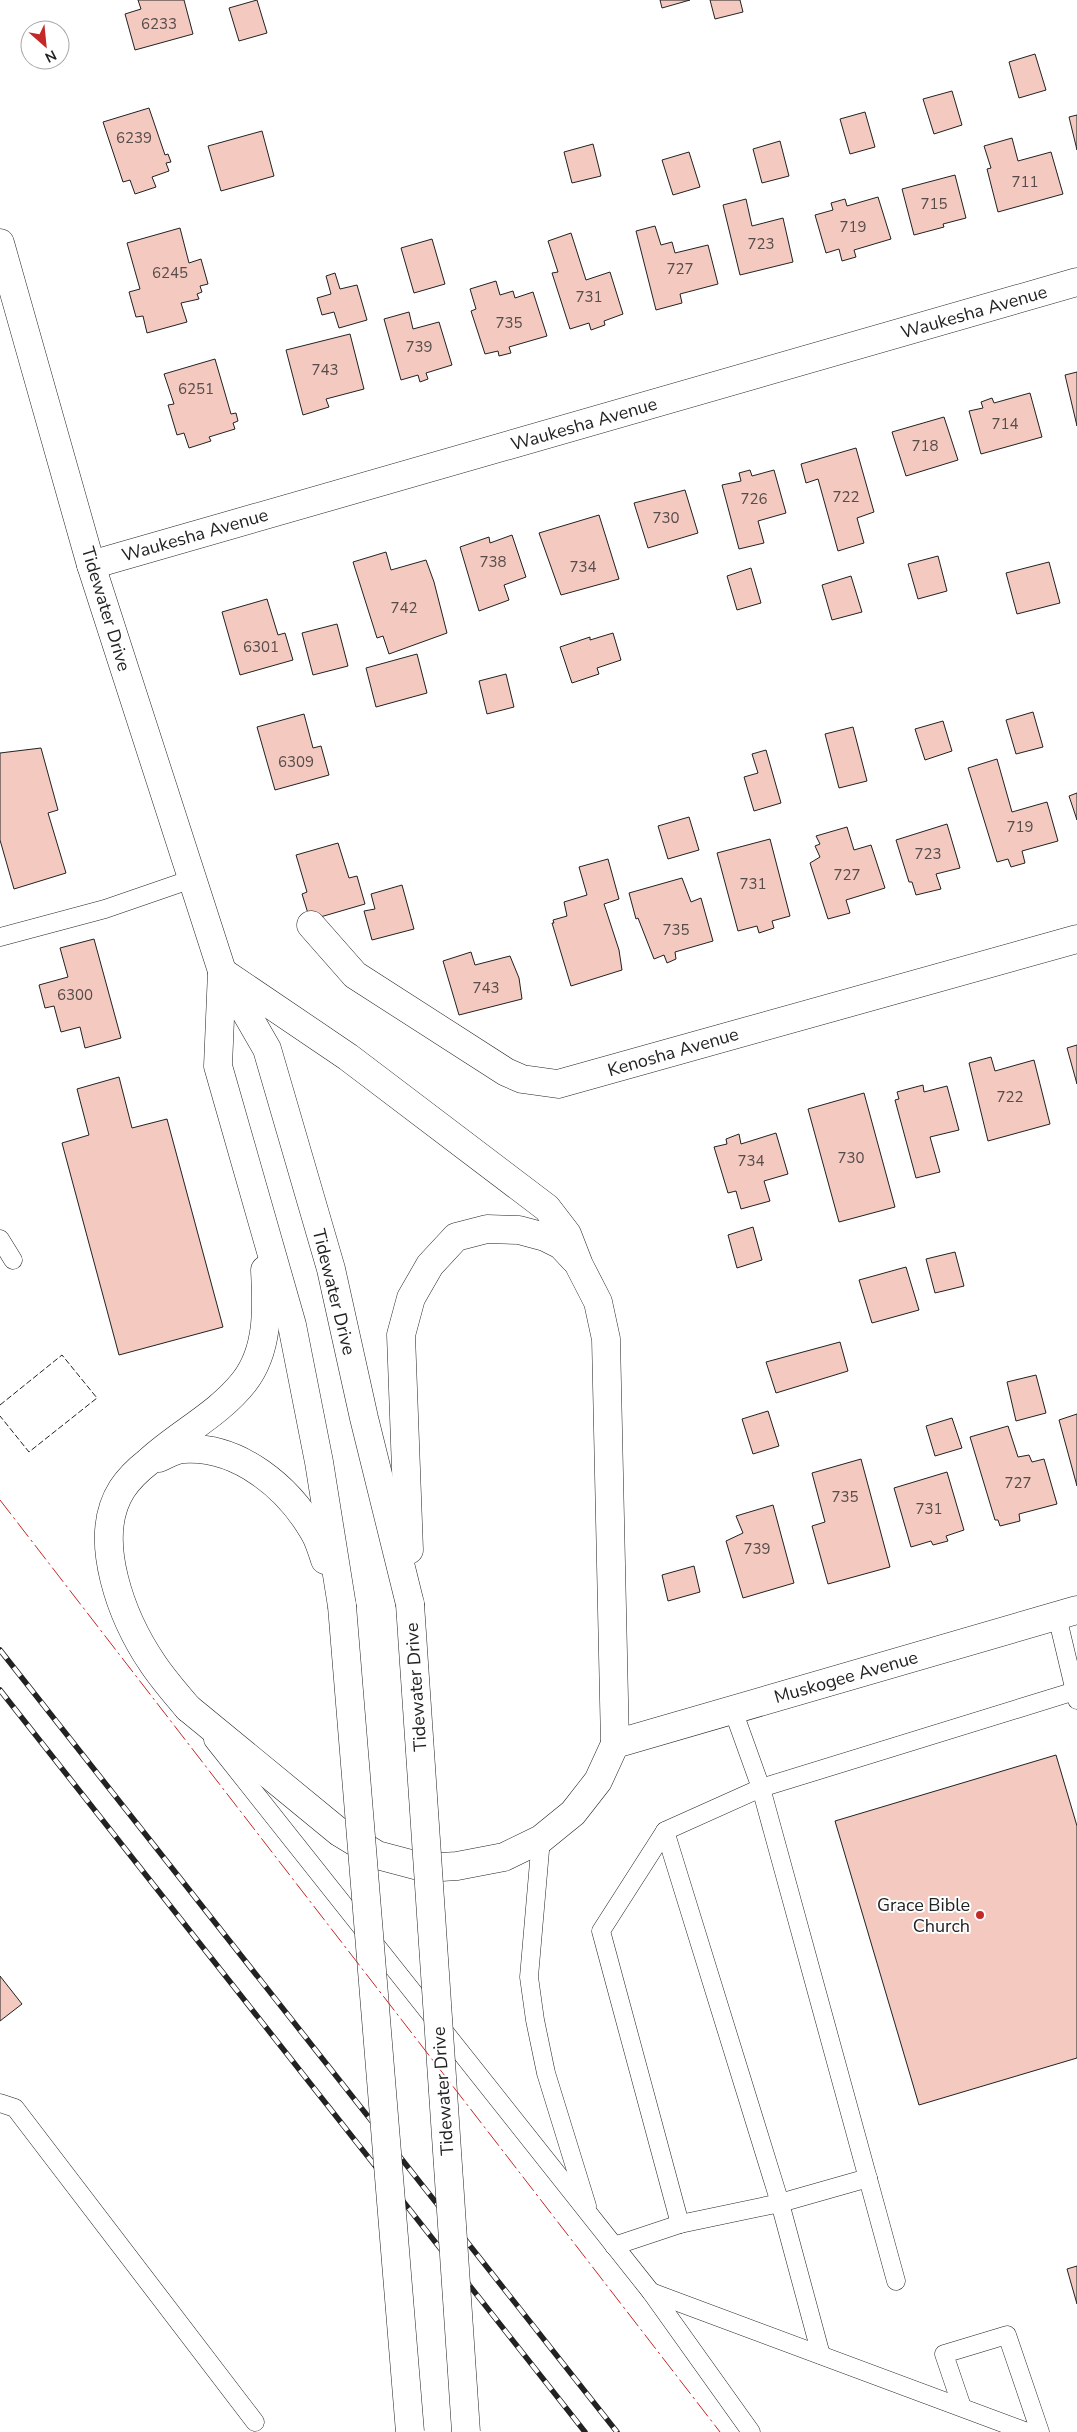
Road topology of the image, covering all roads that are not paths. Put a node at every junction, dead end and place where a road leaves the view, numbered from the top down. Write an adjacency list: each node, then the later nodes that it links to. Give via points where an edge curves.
1 (0, 244): 3 (main road, Tidewater Drive)
2 (1077, 282): 3 (main road, Waukesha Avenue)
3 (92, 565): 4 (main road, Tidewater Drive)
4 (192, 879): 6 (lane, via 105,909); 8 (main road, Tidewater Drive)
5 (310, 925): 7 (main road, Kenosha Avenue, via 355,975 506,1072 522,1080 558,1084)
6 (0, 938)
7 (1077, 939)
8 (222, 971): 9 (main road, Tidewater Drive, via 218,1066); 12 (main road, via 348,1057 547,1208 567,1234); 14 (main road, Tidewater Drive, via 267,1049 331,1269)
9 (262, 1216): 13 (main road, via 268,1314 260,1353 244,1382 221,1405); 15 (main road, Tidewater Drive, via 294,1335)
10 (0, 1239): 11 (lane)
11 (13, 1260)
12 (579, 1265): 14 (main road, via 561,1245 545,1237 519,1230 487,1229 456,1238 430,1265 411,1298 401,1335); 20 (main road, via 598,1302 606,1339)
13 (148, 1462): 15 (main road, via 183,1449 215,1452 243,1462 263,1474 289,1497 315,1533); 18 (main road, via 122,1489 110,1519 108,1543 112,1574 131,1625 152,1663)
14 (410, 1604): 36 (main road, Tidewater Drive, bridge)
15 (342, 1606): 35 (main road, Tidewater Drive, bridge)
16 (1067, 1613): 17 (lane); 19 (main road, Muskogee Avenue)
17 (1076, 1696): 21 (lane)
18 (188, 1708): 23 (main road, via 339,1832 377,1855 426,1868 458,1866 504,1856); 27 (lane)
19 (733, 1710): 20 (main road, Muskogee Avenue); 21 (lane)
20 (615, 1744): 23 (main road, via 598,1781 573,1814)
21 (761, 1788): 22 (lane); 25 (lane)
22 (665, 1831): 26 (lane); 28 (lane, via 601,1931)
23 (541, 1839): 27 (lane, via 529,1977 546,2073)
24 (0, 2103): 34 (lane, via 15,2108)
25 (868, 2178): 26 (lane); 30 (lane)
26 (780, 2203): 28 (lane); 32 (lane)
27 (590, 2216): 29 (lane)
28 (680, 2224): 29 (lane)
29 (614, 2246): 31 (lane)
30 (896, 2281)
31 (651, 2292): 32 (lane); 37 (lane)
32 (821, 2355): 33 (lane)
33 (962, 2407): 38 (lane); 39 (lane, via 944,2354 1007,2335)
34 (255, 2422)
35 (410, 2432)
36 (466, 2432)
37 (751, 2432)
38 (1027, 2432)
39 (1040, 2432)

